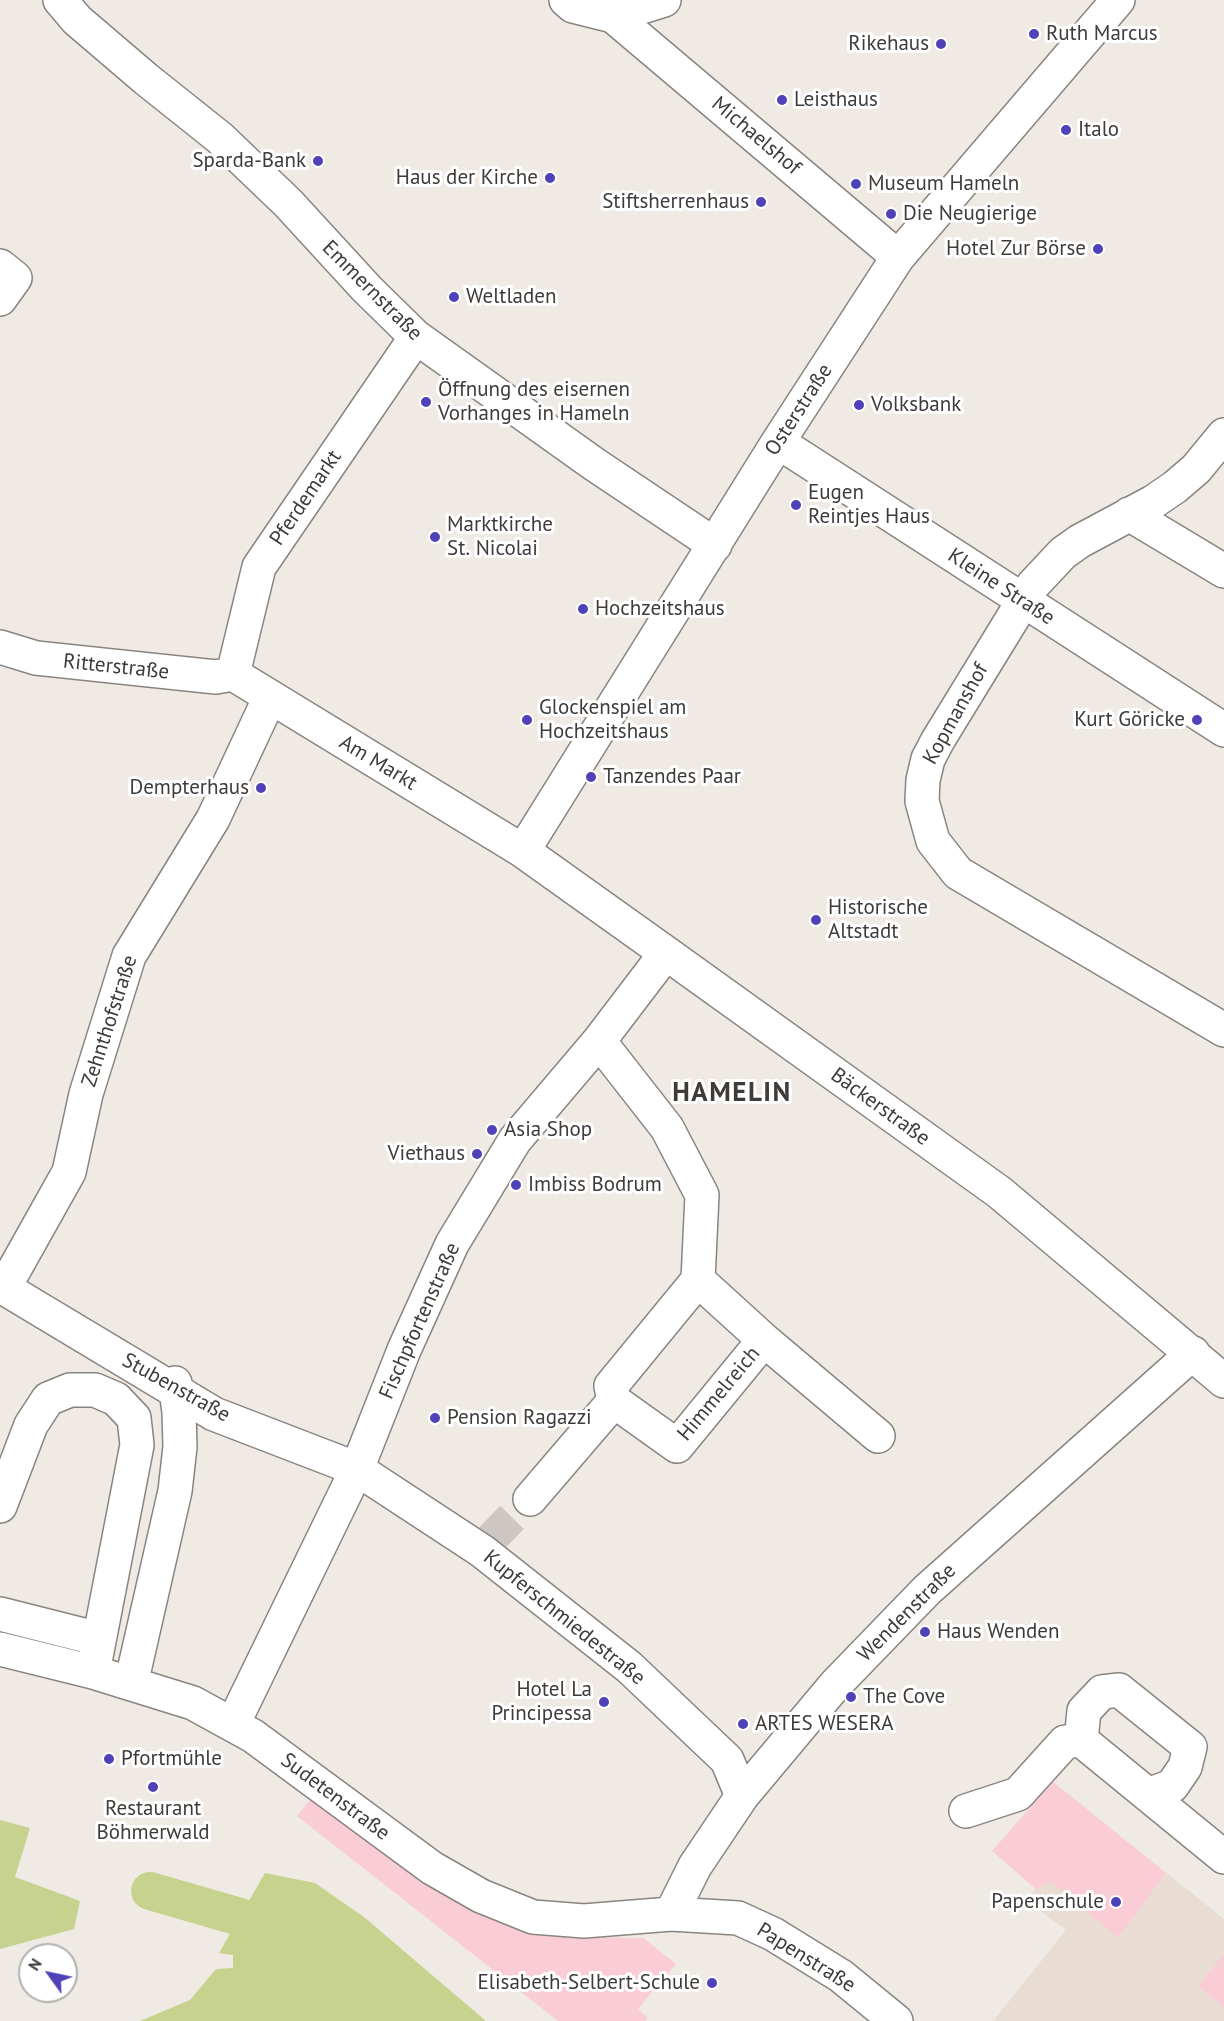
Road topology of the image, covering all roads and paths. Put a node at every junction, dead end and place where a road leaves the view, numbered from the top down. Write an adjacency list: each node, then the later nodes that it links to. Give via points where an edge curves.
1 (60, 0): 9 (street, Emmernstraße, via 77,20 220,138)
2 (566, 0): 5 (street, via 573,6)
3 (664, 0): 5 (street)
4 (1118, 0): 6 (street, Osterstraße)
5 (614, 16): 6 (street, Michaelshof)
6 (898, 257): 11 (street, Osterstraße)
7 (0, 266): 8 (street, via 15,278)
8 (0, 299)
9 (416, 337): 13 (street, Emmernstraße); 17 (street, Pferdemarkt, via 259,567)
10 (1224, 435): 12 (street, Kopmanshof, via 1175,487)
11 (778, 442): 13 (street, Osterstraße); 15 (street, Kleine Straße)
12 (1129, 514): 14 (street); 15 (street, Kopmanshof, via 1063,553)
13 (715, 545): 20 (street, Osterstraße)
14 (1224, 571)
15 (1022, 601): 19 (street, Kleine Straße); 22 (street, Kopmanshof, via 928,759 922,801 933,841 958,873 974,885)
16 (0, 647): 17 (street, Ritterstraße, via 36,658 216,677)
17 (233, 674): 18 (street, Am Markt)
18 (270, 698): 20 (street, Am Markt); 25 (street, Zehnthofstraße, via 213,819 129,956 86,1094 69,1173)
19 (1224, 730)
20 (523, 851): 21 (street, Bäckerstraße)
21 (666, 953): 23 (street, Fischpfortenstraße); 27 (street, Bäckerstraße, via 999,1192)
22 (1224, 1030)
23 (599, 1041): 24 (street, via 667,1128 702,1195); 32 (street, Fischpfortenstraße, via 515,1140 452,1244)
24 (698, 1280): 26 (street, Himmelreich); 30 (street, via 611,1386)
25 (4, 1288): 29 (street, Stubenstraße)
26 (764, 1340): 30 (street, Himmelreich, via 676,1446); 31 (street, Himmelreich)
27 (1193, 1353): 28 (street, Bäckerstraße); 42 (street, Wendenstraße, via 927,1590 835,1685)
28 (1224, 1381)
29 (175, 1390): 32 (street, Stubenstraße, via 214,1414); 38 (street, via 180,1447 175,1491)
30 (614, 1401): 33 (street)
31 (879, 1436)
32 (357, 1468): 39 (street, Fischpfortenstraße); 42 (street, Kupferschmiedestraße, via 486,1546 646,1683 727,1760)
33 (530, 1499)
34 (0, 1506): 36 (street, via 30,1425 48,1399 70,1390 95,1390 116,1399 134,1418 137,1445)
35 (0, 1614): 36 (street)
36 (99, 1639): 38 (street)
37 (0, 1649): 38 (street, Sudetenstraße)
38 (112, 1678): 39 (street, Sudetenstraße, via 193,1703)
39 (233, 1724): 45 (street, Sudetenstraße, via 432,1868 481,1896 533,1917 584,1921)
40 (1081, 1740): 41 (street); 41 (street, via 1084,1712 1102,1692 1119,1690 1190,1747 1185,1767 1172,1786); 43 (street, via 1065,1742 1018,1794)
41 (1148, 1795): 44 (street)
42 (742, 1796): 45 (street, Wendenstraße, via 695,1866)
43 (966, 1810)
44 (1224, 1857)
45 (671, 1914): 46 (street, Papenstraße, via 738,1918 773,1934 841,1976)
46 (896, 2021)

